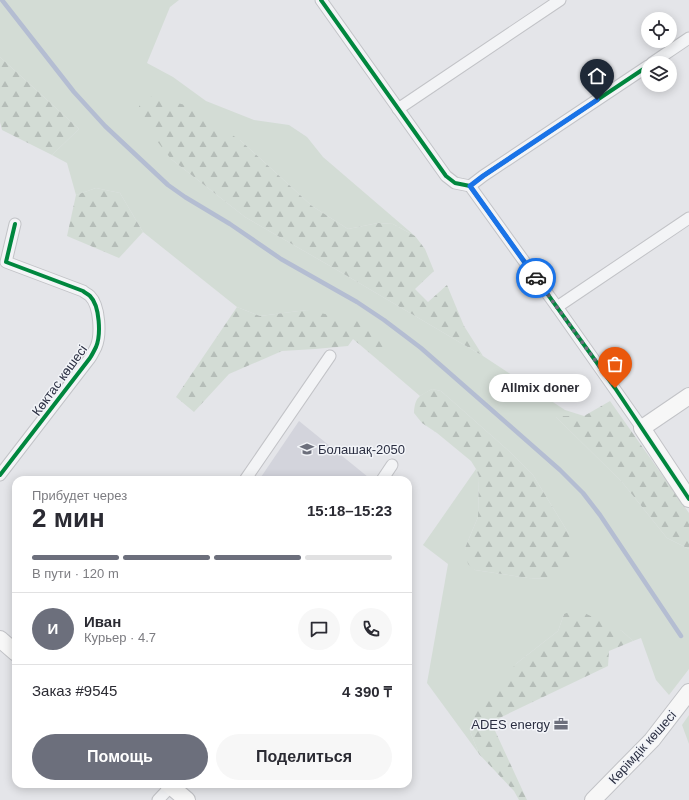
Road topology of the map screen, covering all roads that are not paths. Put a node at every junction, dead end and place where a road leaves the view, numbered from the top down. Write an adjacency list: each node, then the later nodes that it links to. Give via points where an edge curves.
1 (321, 0): 6 (street)
2 (560, 0): 6 (street)
3 (689, 38): 4 (street)
4 (662, 56)
5 (641, 71): 7 (street)
6 (398, 109): 7 (street, via 446,176 454,183)
7 (470, 186): 10 (street)
8 (689, 218): 10 (street)
9 (15, 224): 15 (street, Көктас көшесі, via 6,262 83,291 90,296 98,317 99,336 90,358)
10 (557, 307): 13 (street)
11 (330, 356): 16 (street)
12 (689, 396): 13 (street)
13 (642, 428): 18 (street)
14 (392, 465): 17 (street)
15 (0, 475)
16 (248, 476)
17 (385, 476)
18 (689, 499)
19 (0, 639): 20 (street)
20 (12, 650)
21 (689, 692): 26 (street, Көрімдік көшесі, via 652,740)
22 (168, 788): 24 (street)
23 (173, 788): 25 (street)
24 (158, 800)
25 (187, 800)
26 (593, 800)

